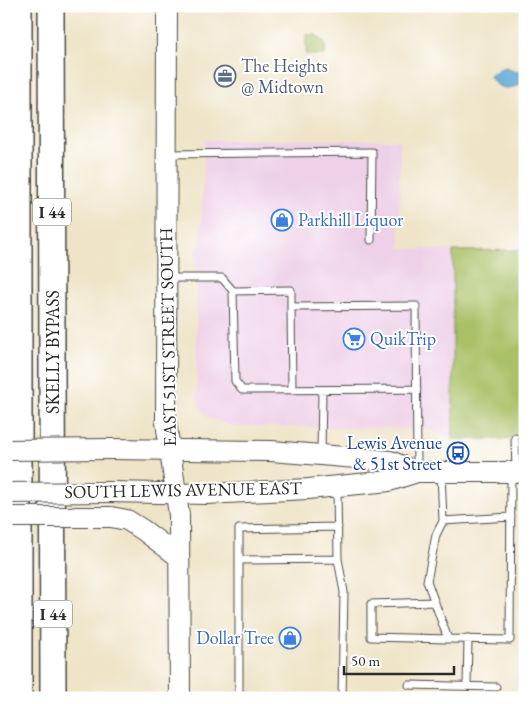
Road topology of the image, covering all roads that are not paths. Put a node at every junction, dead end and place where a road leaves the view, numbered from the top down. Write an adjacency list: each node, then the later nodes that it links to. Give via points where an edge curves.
1 (19, 6): 36 (highway, SKELLY BYPASS / I 44)
2 (52, 6): 37 (highway, SKELLY BYPASS / I 44)
3 (167, 6): 4 (main road, EAST 51ST STREET SOUTH)
4 (166, 154): 5 (lane, via 372,152); 6 (main road, EAST 51ST STREET SOUTH)
5 (371, 240)
6 (166, 278): 7 (lane, via 222,278); 14 (main road, EAST 51ST STREET SOUTH)
7 (233, 291): 8 (lane, via 290,290); 10 (lane, via 235,381 242,390)
8 (291, 307): 9 (lane, via 416,306); 10 (lane)
9 (417, 389): 11 (lane); 17 (lane)
10 (292, 390): 11 (lane)
11 (322, 390): 15 (lane)
12 (516, 438): 19 (lane)
13 (6, 450): 14 (main road, SOUTH LEWIS AVENUE EAST, bridge)
14 (169, 451): 15 (main road, SOUTH LEWIS AVENUE EAST); 22 (main road, EAST 51ST STREET SOUTH)
15 (321, 454): 16 (main road, SOUTH LEWIS AVENUE EAST)
16 (372, 460): 17 (main road, SOUTH LEWIS AVENUE EAST, via 390,461); 20 (main road, via 342,473 337,477)
17 (417, 472): 18 (main road, SOUTH LEWIS AVENUE EAST); 20 (main road, SOUTH LEWIS AVENUE EAST, via 389,481)
18 (442, 472): 19 (main road, SOUTH LEWIS AVENUE EAST); 25 (lane)
19 (517, 472): 24 (lane)
20 (337, 486): 22 (main road, SOUTH LEWIS AVENUE EAST); 26 (lane)
21 (6, 493): 22 (main road, SOUTH LEWIS AVENUE EAST, bridge)
22 (176, 493): 27 (main road, EAST 51ST STREET SOUTH)
23 (6, 517): 27 (main road, bridge, via 111,517 127,520)
24 (511, 517): 25 (lane); 32 (lane, via 510,640)
25 (444, 521): 30 (lane, via 436,535 427,581)
26 (338, 527): 28 (lane); 29 (lane, via 239,529)
27 (179, 557): 38 (main road, EAST 51ST STREET SOUTH)
28 (338, 559): 29 (lane); 40 (lane, via 344,592)
29 (239, 560): 39 (lane)
30 (435, 602): 31 (lane); 31 (lane, via 371,604 371,637)
31 (448, 640): 32 (lane)
32 (468, 640): 34 (lane)
33 (409, 685): 34 (lane)
34 (468, 686): 35 (lane)
35 (496, 687)
36 (19, 698)
37 (53, 698)
38 (180, 698)
39 (239, 698)
40 (342, 698)

